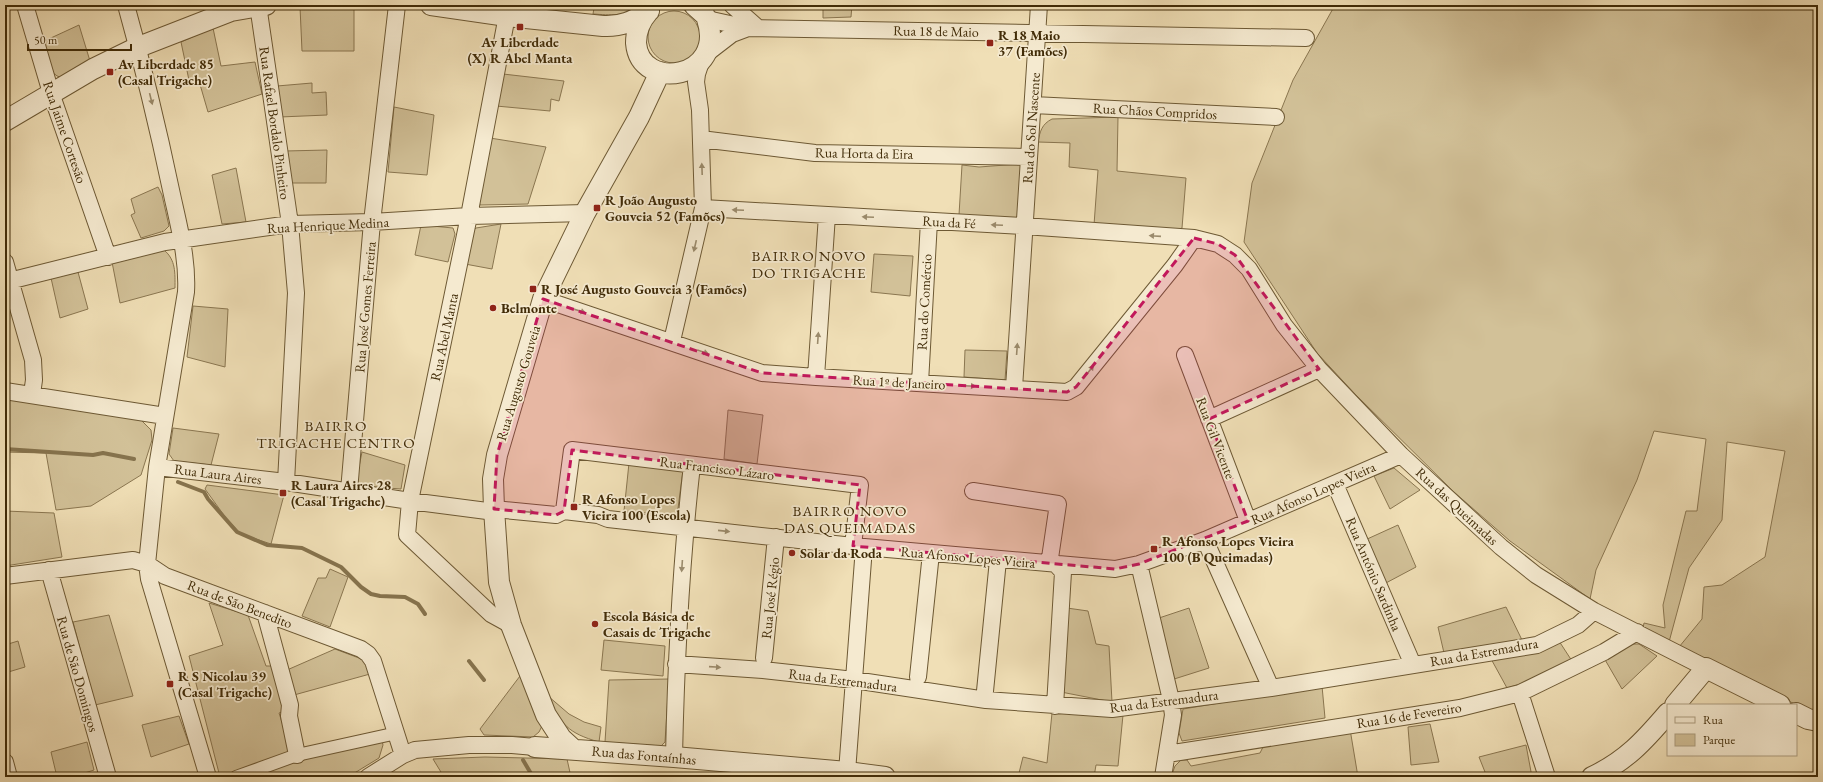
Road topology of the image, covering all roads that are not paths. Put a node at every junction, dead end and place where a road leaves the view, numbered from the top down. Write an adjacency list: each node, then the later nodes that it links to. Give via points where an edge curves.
1 (25, 5): 20 (street, Rua Jaime Cortesão)
2 (126, 5): 16 (street)
3 (261, 5): 16 (street, via 224,14); 32 (street, Rua Rafael Bordalo Pinheiro)
4 (398, 5): 31 (street, Rua José Gomes Ferreira)
5 (431, 5): 8 (street)
6 (732, 5): 13 (street)
7 (1039, 5): 14 (street, Rua do Sol Nascente)
8 (454, 6): 10 (street)
9 (653, 8): 12 (street, via 627,24); 17 (street, via 639,26 636,36)
10 (508, 10): 12 (street); 29 (street, Rua Abel Manta)
11 (703, 11): 13 (street, Rua 18 de Maio); 18 (street, via 711,37)
12 (603, 26): 17 (street)
13 (753, 28): 14 (street, Rua 18 de Maio); 18 (street, Rua 18 de Maio, via 732,34)
14 (1037, 33): 15 (street, Rua 18 de Maio); 21 (street, Rua do Sol Nascente)
15 (1306, 38)
16 (136, 48): 20 (street); 35 (street, one-way to 35, via 162,147)
17 (639, 55): 19 (street)
18 (703, 58): 19 (street, via 694,68 677,74); 24 (street, via 696,82)
19 (660, 72): 27 (street, Rua Augusto Gouveia, via 639,117)
20 (51, 93): 23 (street); 36 (street, Rua Jaime Cortesão)
21 (1033, 105): 22 (street, Rua Chãos Compridos); 25 (street, Rua do Sol Nascente)
22 (1276, 117)
23 (5, 121)
24 (701, 139): 25 (street, Rua Horta da Eira, via 814,152); 26 (street, one-way to 24)
25 (1029, 157): 33 (street, Rua do Sol Nascente)
26 (703, 208): 28 (street, Rua da Fé, one-way to 26); 40 (street, one-way to 40)
27 (585, 213): 29 (street, Rua Henrique Medina); 39 (street, Rua Augusto Gouveia)
28 (827, 215): 30 (street, Rua da Fé, one-way to 28); 43 (street, one-way to 28)
29 (469, 216): 31 (street, Rua Henrique Medina); 57 (street, Rua Abel Manta)
30 (929, 221): 33 (street, Rua da Fé, one-way to 30); 44 (street, Rua do Comércio)
31 (372, 222): 32 (street, Rua Henrique Medina); 55 (street, Rua José Gomes Ferreira)
32 (290, 224): 35 (street, Rua Henrique Medina); 53 (street, Rua Rafael Bordalo Pinheiro, via 296,293)
33 (1024, 226): 34 (street, Rua da Fé, one-way to 33); 45 (street, Rua do Sol Nascente, one-way to 33)
34 (1194, 238): 42 (street, Rua das Queimadas, via 1218,244 1235,255 1248,269 1284,325); 45 (street, Rua 1º de Janeiro, one-way to 34, via 1067,392 1076,387)
35 (182, 240): 36 (street, Rua Henrique Medina, via 165,242); 48 (street, via 186,292)
36 (108, 258): 38 (street, Rua Henrique Medina)
37 (5, 262): 38 (street)
38 (8, 281): 47 (street, via 33,360)
39 (543, 299): 40 (street, Rua 1º de Janeiro, one-way to 40); 58 (street, Rua Augusto Gouveia, via 496,455 493,479)
40 (672, 342): 43 (street, Rua 1º de Janeiro, one-way to 43, via 762,373)
41 (1185, 355): 49 (street, Rua Gil Vicente)
42 (1319, 369): 49 (street); 50 (street, Rua das Queimadas)
43 (816, 377): 44 (street, Rua 1º de Janeiro)
44 (920, 383): 45 (street, Rua 1º de Janeiro, one-way to 45)
45 (1014, 388)
46 (5, 391): 47 (street)
47 (32, 394): 48 (street)
48 (165, 416): 52 (street)
49 (1209, 419): 60 (street, Rua Gil Vicente)
50 (1401, 455): 54 (street, Rua Afonso Lopes Vieira); 72 (street, Rua das Queimadas, via 1501,547 1536,575)
51 (692, 465): 59 (street, Rua Francisco Lázaro, via 572,450); 61 (street); 64 (street, Rua Francisco Lázaro, via 860,485)
52 (156, 467): 53 (street, Rua Laura Aires); 67 (street)
53 (286, 482): 55 (street, Rua Laura Aires)
54 (1335, 484): 60 (street, Rua Afonso Lopes Vieira); 78 (street, Rua António Sardinha)
55 (349, 491): 57 (street, Rua Laura Aires)
56 (973, 491): 69 (street, via 1058,504 1050,558)
57 (410, 501): 58 (street, Rua Laura Aires, via 487,511); 74 (street, Rua Abel Manta, via 407,535 491,614)
58 (494, 509): 59 (street, Rua Afonso Lopes Vieira, one-way to 59, via 556,515); 74 (street, Rua Augusto Gouveia, via 499,582)
59 (564, 510): 61 (street, Rua Afonso Lopes Vieira, via 608,519)
60 (1248, 521): 63 (street, Rua Afonso Lopes Vieira)
61 (685, 527): 62 (street, Rua Afonso Lopes Vieira, one-way to 62); 77 (street, one-way to 77)
62 (776, 537): 64 (street, Rua Afonso Lopes Vieira); 76 (street, Rua José Régio)
63 (1205, 540): 68 (street, Rua Afonso Lopes Vieira); 82 (street)
64 (858, 546): 65 (street, Rua Afonso Lopes Vieira); 81 (street, Rua Francisco Lázaro)
65 (931, 553): 66 (street, Rua Afonso Lopes Vieira); 80 (street)
66 (998, 560): 69 (street, Rua Afonso Lopes Vieira); 83 (street)
67 (147, 564): 70 (street, Rua de São Benedito, via 133,560); 73 (street, Rua de São Benedito, via 165,576); 104 (street, via 149,579)
68 (1139, 564): 69 (street, Rua Afonso Lopes Vieira, via 1115,569); 85 (street)
69 (1055, 565): 88 (street, via 1063,572)
70 (49, 570): 71 (street, Rua de São Benedito); 103 (street, Rua de São Domingos)
71 (5, 576)
72 (1594, 610): 75 (street, Rua das Queimadas); 78 (street, Rua da Estremadura, via 1578,625 1537,645)
73 (265, 613): 93 (street, Rua de São Benedito, via 368,654 377,670); 97 (street, via 290,705 289,716)
74 (511, 625): 91 (street, Rua Augusto Gouveia)
75 (1637, 632): 79 (street, Rua das Queimadas); 84 (street, Rua 16 de Fevereiro, via 1604,652)
76 (764, 658)
77 (676, 664): 81 (street, Rua da Estremadura, one-way to 81); 99 (street)
78 (1413, 665): 82 (street, Rua da Estremadura)
79 (1706, 668): 86 (street); 87 (street, Rua das Queimadas)
80 (918, 677)
81 (854, 680): 88 (street, Rua da Estremadura, via 986,700); 101 (street, Rua Francisco Lázaro)
82 (1271, 688): 85 (street, Rua da Estremadura)
83 (985, 691)
84 (1520, 693): 96 (street, Rua 16 de Fevereiro, via 1460,708); 109 (street)
85 (1171, 700): 88 (street, Rua da Estremadura, via 1112,709); 96 (street, via 1173,715)
86 (1676, 704)
87 (1778, 704)
88 (1055, 706)
89 (1667, 714): 110 (street, via 1642,744 1609,769)
90 (1797, 714): 92 (street)
91 (546, 715): 94 (street, Rua Augusto Gouveia, via 545,735); 95 (street, Rua Augusto Gouveia, via 561,738)
92 (1818, 721)
93 (397, 734): 97 (street); 98 (street, Rua de São Benedito)
94 (535, 747): 95 (street, Rua das Fontaínhas); 98 (street, Rua das Fontaínhas, via 469,745 415,750)
95 (573, 749): 99 (street, Rua das Fontaínhas)
96 (1167, 754): 108 (street)
97 (297, 755): 105 (street)
98 (403, 755): 106 (street, Rua das Fontaínhas)
99 (674, 757): 101 (street, Rua das Fontaínhas)
100 (5, 762): 102 (street)
101 (847, 772): 107 (street, Rua das Fontaínhas)
102 (9, 777)
103 (108, 777)
104 (208, 777)
105 (236, 777)
106 (368, 777)
107 (886, 777)
108 (1163, 777)
109 (1547, 777)
110 (1592, 777)

